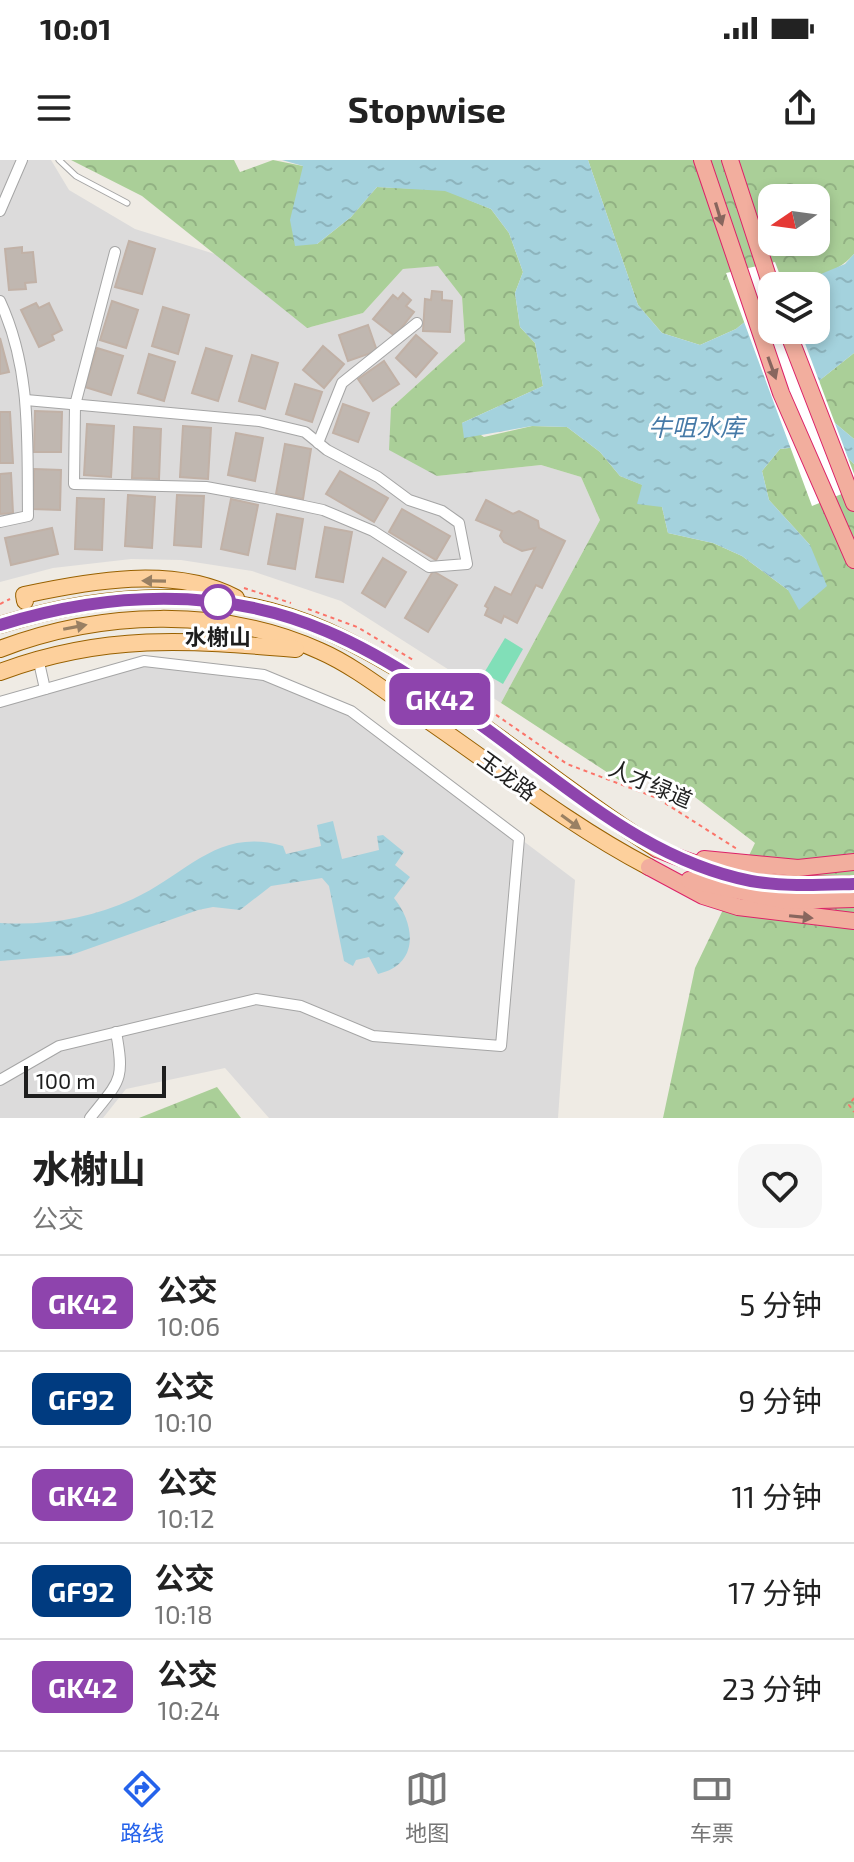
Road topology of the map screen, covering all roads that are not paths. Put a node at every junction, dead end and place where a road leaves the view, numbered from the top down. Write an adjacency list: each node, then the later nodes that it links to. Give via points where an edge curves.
1 (22, 160): 6 (street)
2 (59, 160): 5 (lane, via 76,176)
3 (702, 160): 17 (highway, one-way to 17, via 781,393)
4 (730, 160): 8 (highway)
5 (127, 203)
6 (0, 211)
7 (115, 252): 13 (street)
8 (766, 272)
9 (0, 301): 12 (street, via 19,348)
10 (417, 323): 14 (street, via 342,383)
11 (792, 344): 15 (highway)
12 (26, 400): 13 (street); 16 (street, via 28,516)
13 (75, 405): 14 (street, via 259,421 305,432); 14 (street, via 74,484 206,487 266,498 323,510 373,531 429,567 467,564 459,523 409,500)
14 (318, 443)
15 (852, 497)
16 (0, 522)
17 (854, 560)
18 (25, 601): 19 (main road, one-way to 18, via 182,582 75,585 24,595)
19 (255, 609): 20 (main road, 玉龙路, via 192,598 124,599); 27 (main road, 玉龙路, via 326,631 404,674)
20 (0, 625)
21 (0, 649): 22 (main road, 玉龙路, one-way to 22, via 49,632 158,619 250,630)
22 (322, 651): 23 (main road, via 141,640); 29 (main road, 玉龙路, one-way to 29, via 472,749 588,835)
23 (36, 652): 24 (main road); 25 (street)
24 (0, 672)
25 (45, 689): 26 (street); 33 (street, via 144,661 264,675 351,711 519,838 501,1046 373,1036 301,1006 256,999)
26 (0, 702)
27 (657, 849): 28 (highway, via 766,866); 30 (highway, via 750,880)
28 (854, 862)
29 (649, 867): 31 (highway, via 754,897); 32 (highway, one-way to 32, via 703,896 738,907)
30 (854, 884)
31 (854, 899)
32 (854, 921)
33 (116, 1032): 34 (street, via 59,1046); 35 (street, via 123,1067 119,1081)
34 (0, 1080)
35 (90, 1118)

